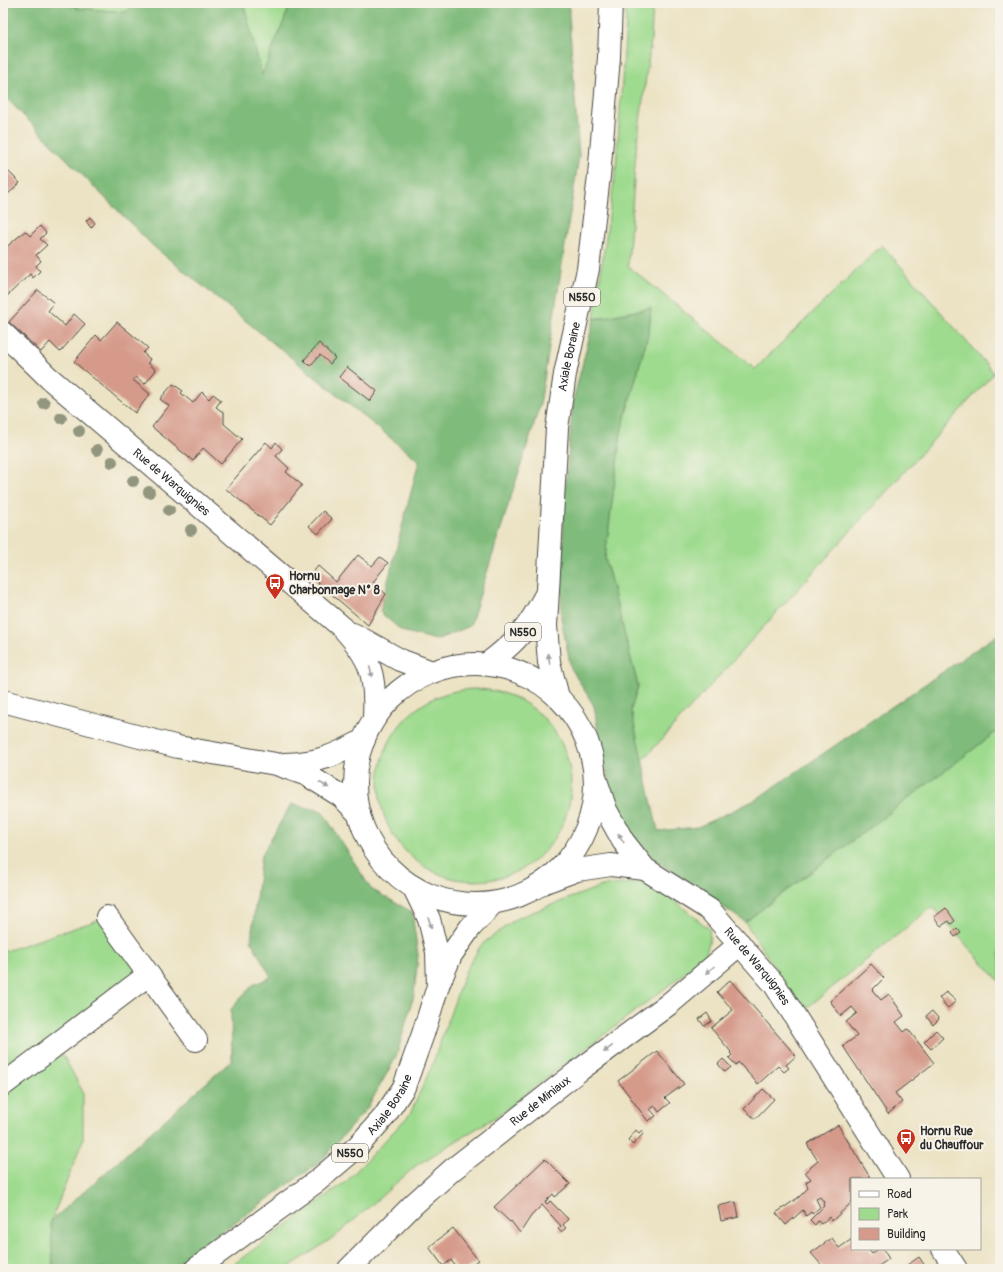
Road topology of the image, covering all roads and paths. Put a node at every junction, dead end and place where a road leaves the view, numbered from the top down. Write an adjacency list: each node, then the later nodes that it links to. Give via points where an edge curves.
1 (611, 3): 3 (street, Axiale Boraine / N550, via 599,176 588,269 565,374 557,428)
2 (3, 333): 4 (street, Rue de Warquignies, via 49,378)
3 (548, 590): 5 (street, Axiale Boraine / N550, via 534,619 513,644); 7 (street, one-way to 3, via 549,662 546,626)
4 (343, 628): 6 (street, via 400,660); 9 (street, one-way to 9, via 360,647 371,669 375,693)
5 (487, 664): 6 (street, Axiale Boraine, via 459,664); 7 (street, Axiale Boraine, via 513,669 537,680)
6 (432, 672): 9 (street, Axiale Boraine, via 399,691)
7 (558, 696): 12 (street, Axiale Boraine, via 578,721 590,748)
8 (3, 701): 11 (street, via 178,747)
9 (374, 719): 10 (street, Axiale Boraine)
10 (364, 740): 11 (street, via 336,755 307,764); 13 (street, Axiale Boraine, via 355,776)
11 (276, 764): 13 (street, one-way to 13, via 307,775 341,796)
12 (595, 777): 14 (street, Rue de Warquignies, one-way to 12, via 623,841 606,810); 15 (street, Axiale Boraine, via 591,817 574,853)
13 (359, 814): 16 (street, Axiale Boraine, via 367,836 379,856 395,874)
14 (645, 868): 15 (street, via 611,865 578,870); 19 (street, Rue de Warquignies, via 710,910)
15 (545, 882): 17 (street, Axiale Boraine, via 521,895)
16 (414, 888): 17 (street, Axiale Boraine, via 452,902); 21 (street, Axiale Boraine / N550, one-way to 21, via 429,919 437,952)
17 (493, 903): 21 (street, via 470,928 451,955)
18 (107, 917): 20 (street)
19 (740, 944): 24 (street, Rue de Warquignies, via 775,985); 27 (street, Rue de Miniaux, one-way to 27, via 669,1004 486,1142 414,1204)
20 (148, 975): 22 (street); 23 (street)
21 (438, 986): 26 (street, Axiale Boraine / N550, via 404,1087 384,1117 357,1147 317,1181)
22 (196, 1040)
23 (3, 1085)
24 (897, 1178)
25 (944, 1250): 28 (street)
26 (196, 1269)
27 (349, 1269)
28 (956, 1269)

